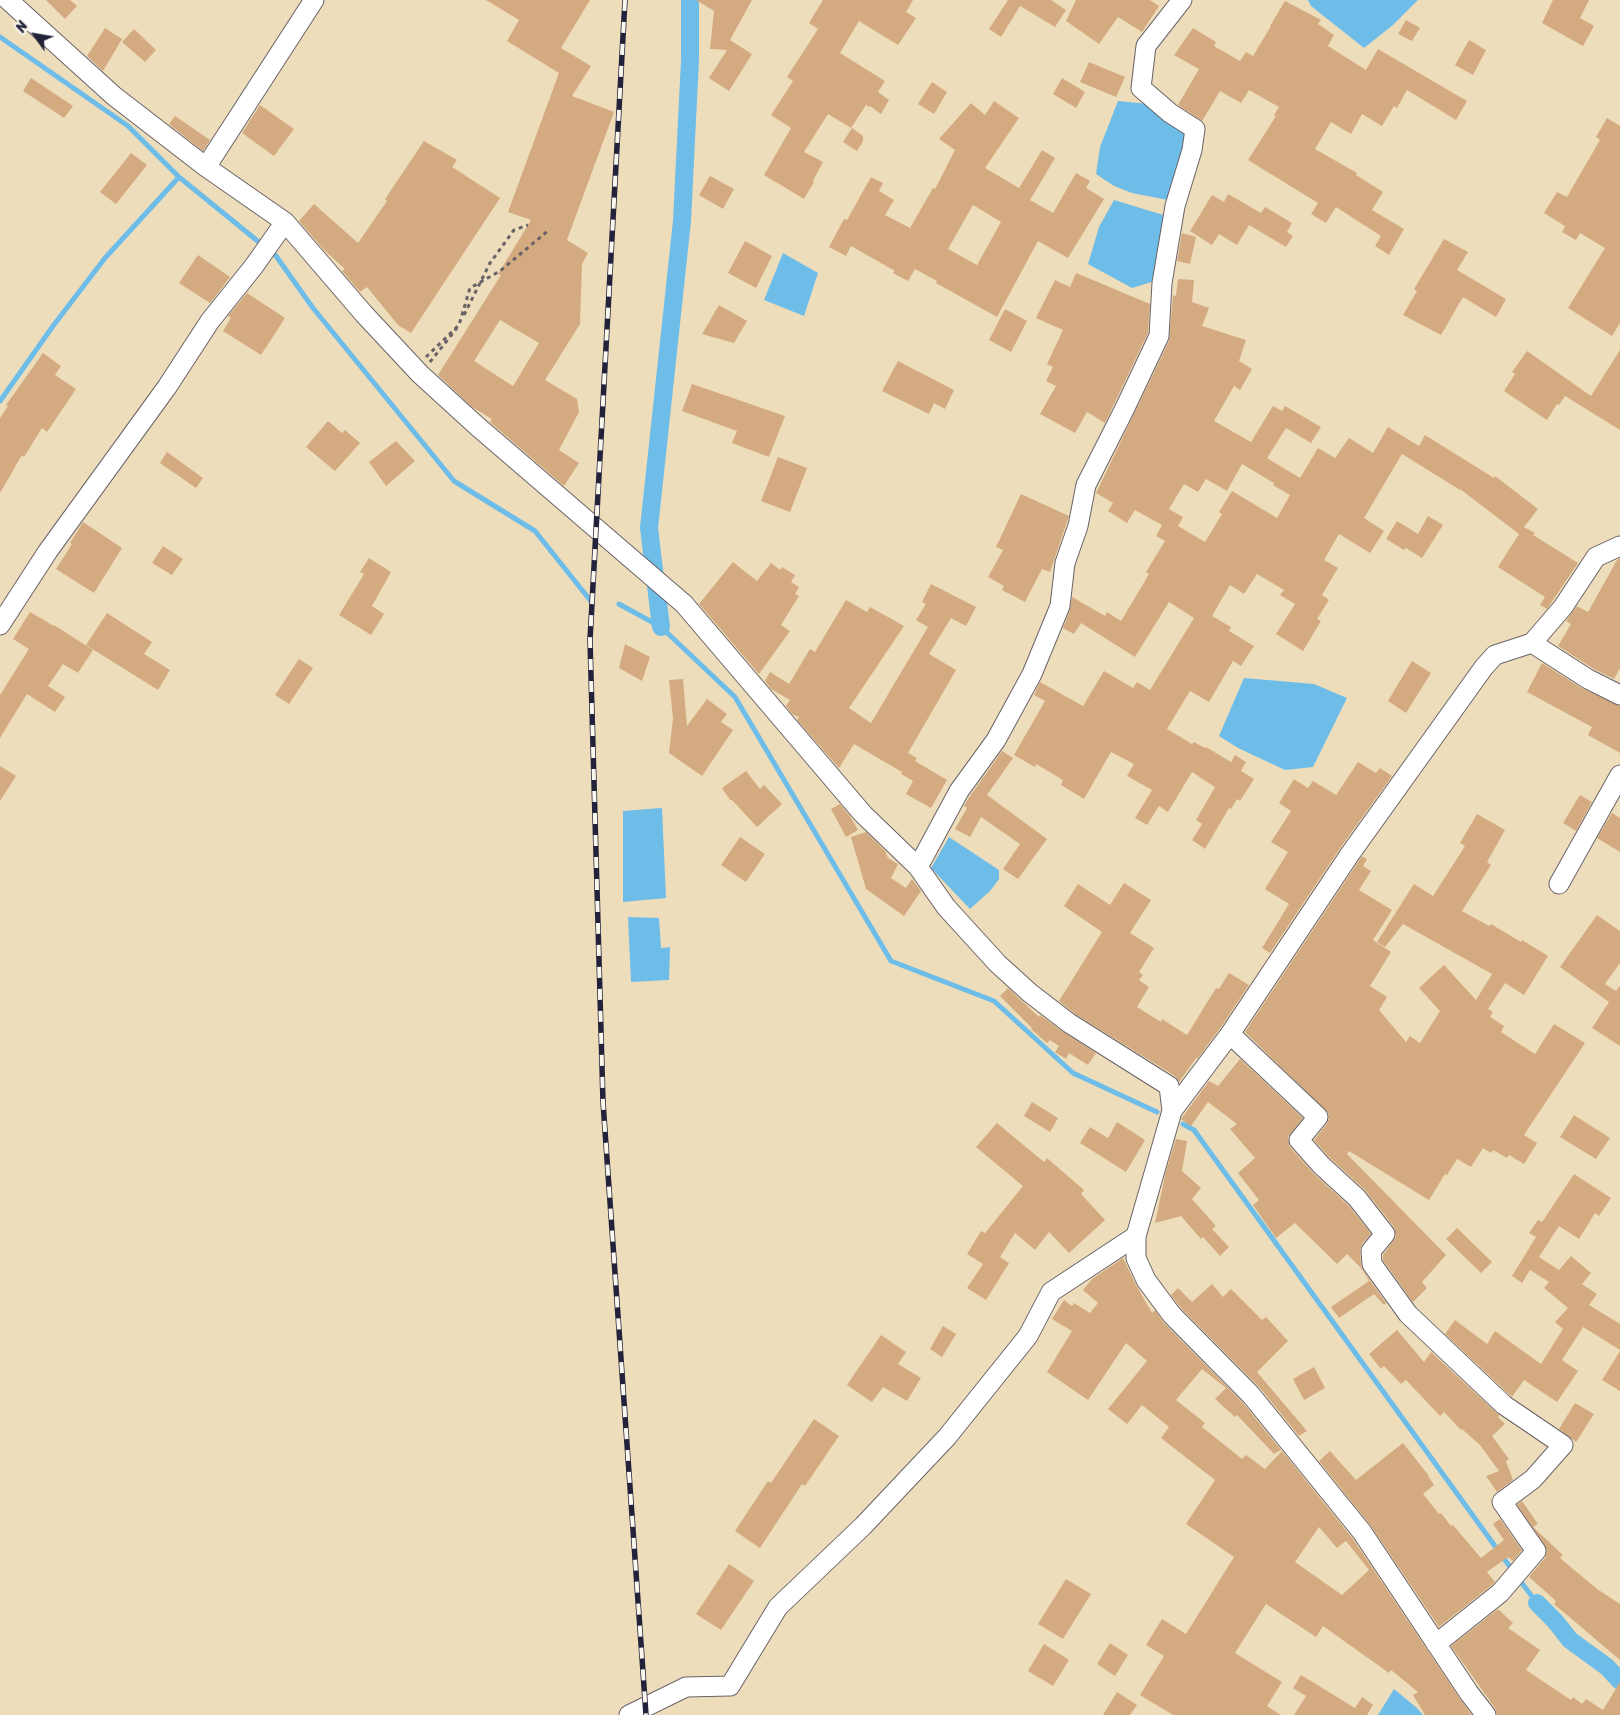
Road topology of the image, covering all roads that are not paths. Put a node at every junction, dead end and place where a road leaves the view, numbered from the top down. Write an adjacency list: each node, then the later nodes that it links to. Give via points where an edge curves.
1 (8, 0): 4 (street, via 114,96)
2 (314, 0): 4 (street)
3 (1182, 0): 11 (street, via 1146,46 1141,88 1195,129 1175,206 1162,283 1159,336 1086,485 1078,526 1065,563 1060,606 1032,674 996,740 959,791)
4 (206, 167): 5 (street)
5 (285, 222): 7 (street, via 48,551); 11 (street, via 418,371 476,426 684,604 863,814)
6 (1620, 546): 8 (street, via 1596,557 1563,607)
7 (0, 625)
8 (1532, 643): 9 (street, via 1588,679); 13 (street, via 1495,655 1484,667 1350,854)
9 (1620, 695)
10 (1620, 775): 12 (street)
11 (918, 867): 14 (street, via 946,907 998,964 1030,993 1069,1023 1168,1086)
12 (1559, 884)
13 (1230, 1034): 14 (street); 16 (street, via 1318,1117 1299,1140 1356,1198 1385,1234 1371,1251 1372,1264 1408,1314 1504,1405 1563,1445 1533,1479 1502,1502 1536,1551 1500,1593)
14 (1172, 1111): 15 (street)
15 (1136, 1236): 16 (street, via 1136,1258 1146,1280 1172,1315 1250,1395 1362,1532); 17 (street, via 1051,1292 1028,1336 947,1437 863,1526 778,1607 730,1686 686,1687)
16 (1436, 1644): 18 (street)
17 (629, 1715)
18 (1486, 1715)

